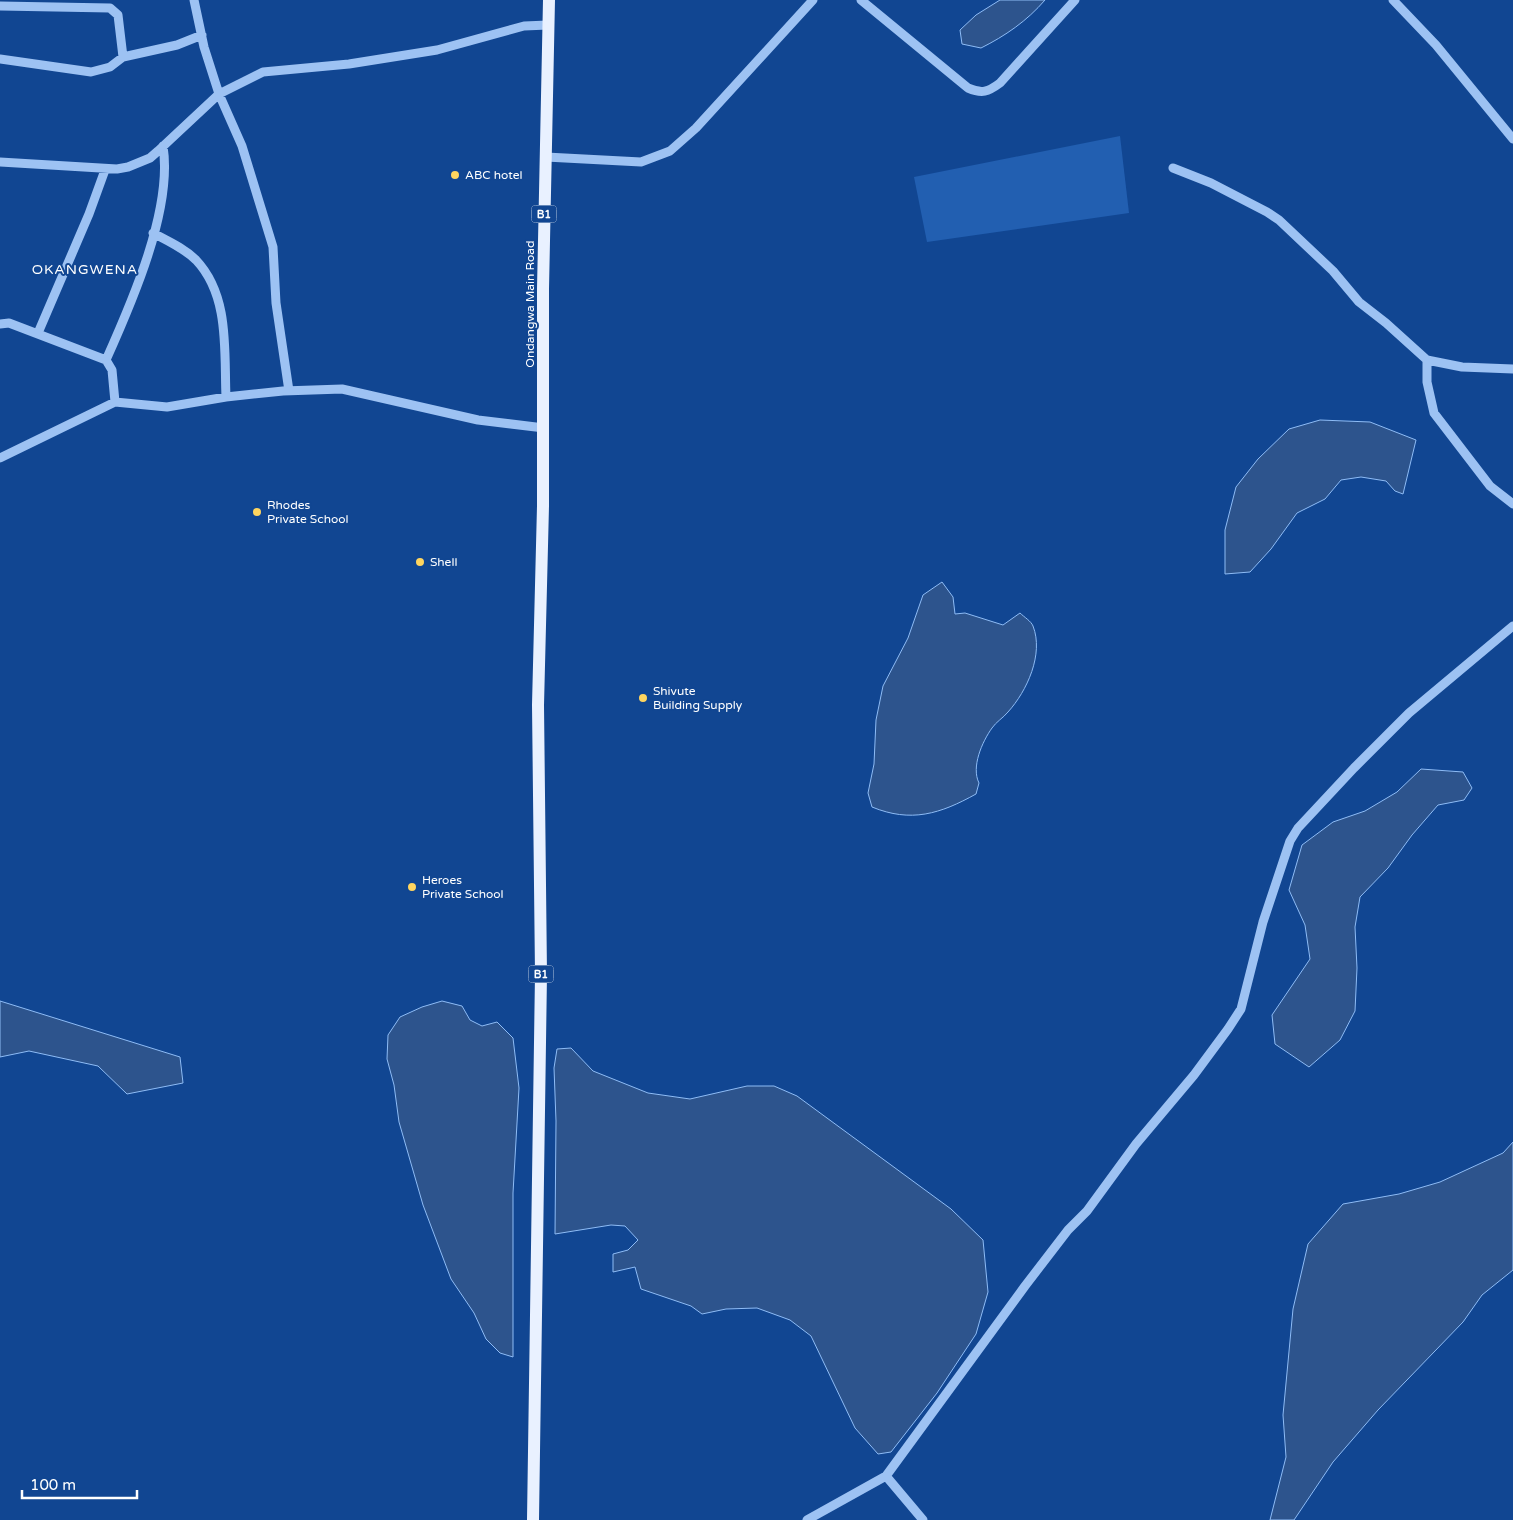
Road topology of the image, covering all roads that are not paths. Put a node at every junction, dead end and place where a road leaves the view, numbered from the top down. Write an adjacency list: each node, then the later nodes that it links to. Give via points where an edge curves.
1 (194, 0): 9 (street)
2 (548, 0): 8 (main road, Ondangwa Main Road / B1)
3 (813, 0): 15 (street, via 696,128 670,151 641,162)
4 (861, 0): 5 (street, via 968,88 980,93 1000,82)
5 (1075, 0)
6 (1393, 0): 13 (street)
7 (0, 6): 10 (street, via 110,8 118,15)
8 (548, 24): 12 (street, via 524,26 427,52 263,72); 15 (main road, Ondangwa Main Road / B1)
9 (202, 35): 10 (street, via 177,45); 12 (street)
10 (123, 57): 11 (street, via 110,67 91,72)
11 (0, 59)
12 (219, 94): 14 (street); 25 (street, via 242,146 273,247 276,303)
13 (1513, 139)
14 (163, 146): 18 (street, via 150,158 128,167); 19 (street, via 166,175)
15 (546, 157): 28 (main road, Ondangwa Main Road / B1, via 542,289)
16 (0, 162): 18 (street)
17 (1173, 168): 23 (street, via 1210,183 1279,220 1333,271 1359,302)
18 (105, 170): 21 (street)
19 (153, 234): 22 (street, via 130,307); 26 (street, via 188,253 208,275 213,286 221,310)
20 (0, 324): 21 (street, via 9,323)
21 (38, 333): 22 (street)
22 (106, 360): 27 (street, via 112,370)
23 (1427, 360): 24 (street, via 1462,367); 30 (street, via 1427,382 1434,413 1490,486)
24 (1513, 369)
25 (289, 391): 26 (street); 28 (street, via 342,389 478,420)
26 (226, 397): 27 (street, via 167,407)
27 (115, 402): 29 (street)
28 (544, 428): 33 (main road, B1, via 538,705 541,974)
29 (0, 458)
30 (1513, 504)
31 (1513, 626): 32 (street, via 1409,713 1298,828 1290,841 1263,922 1241,1009 1228,1030 1025,1286)
32 (886, 1476): 34 (street); 35 (street)
33 (534, 1520)
34 (807, 1520)
35 (923, 1520)

